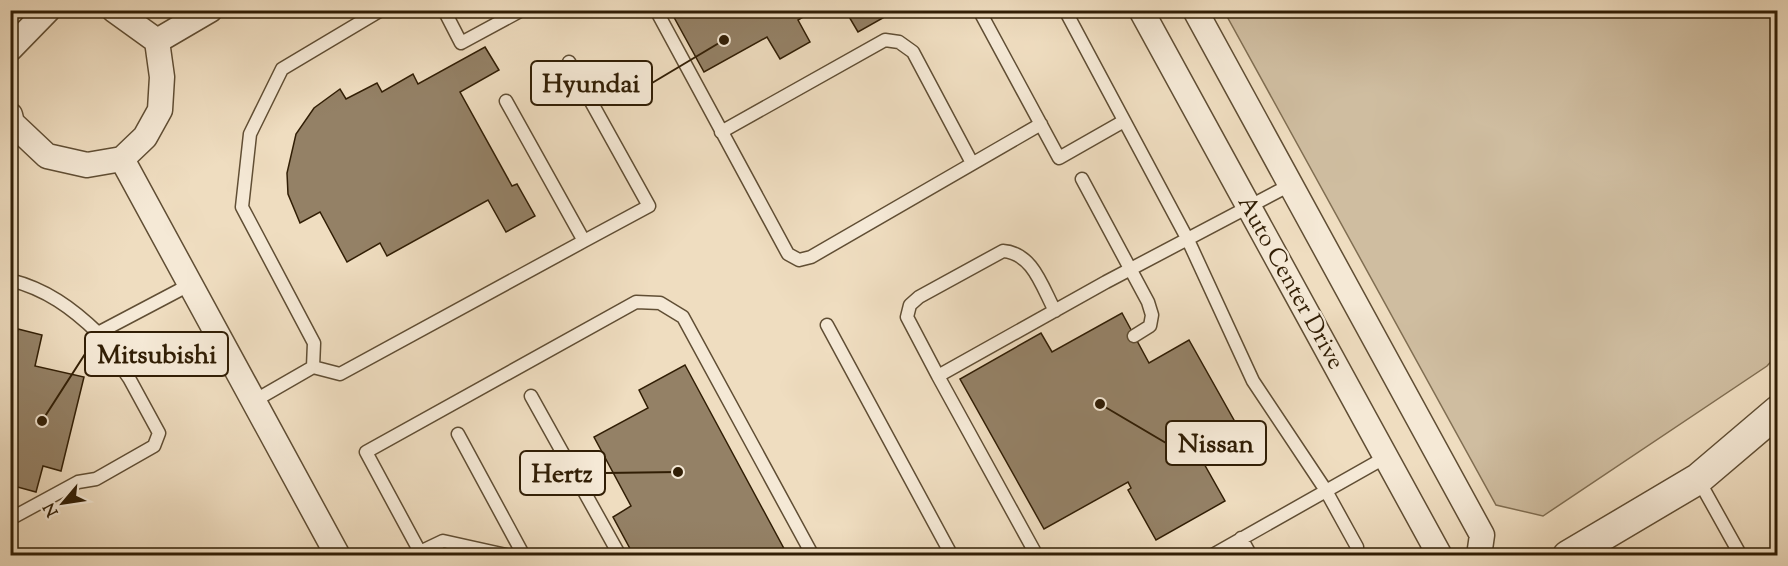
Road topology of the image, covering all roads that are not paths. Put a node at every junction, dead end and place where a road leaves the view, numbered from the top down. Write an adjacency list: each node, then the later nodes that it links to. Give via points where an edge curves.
1 (48, 10): 13 (street)
2 (114, 10): 12 (street)
3 (210, 10): 12 (street)
4 (381, 10): 34 (lane, via 282,69 250,134 242,207 314,343)
5 (444, 10): 6 (lane, via 461,43)
6 (522, 10)
7 (656, 10): 19 (lane)
8 (979, 10): 18 (lane)
9 (1065, 10): 17 (lane)
10 (1141, 10): 24 (street, Auto Center Drive)
11 (1195, 10): 23 (street, Auto Center Drive)
12 (157, 41): 20 (street, via 162,77 160,110 145,137)
13 (10, 49)
14 (569, 62): 26 (lane, via 649,206)
15 (506, 101): 26 (lane)
16 (11, 121): 20 (street, via 47,156 87,165)
17 (1124, 121): 18 (lane, via 1059,158); 25 (lane)
18 (1041, 124): 21 (lane)
19 (721, 132): 21 (lane, via 885,40 899,42 912,52); 21 (lane, via 788,254 799,260 811,257)
20 (122, 159): 29 (street)
21 (972, 163)
22 (1082, 179): 27 (lane)
23 (1290, 185): 24 (lane); 57 (street, Auto Center Drive, via 1482,535)
24 (1248, 208): 25 (lane); 40 (street, Auto Center Drive)
25 (1188, 240): 27 (lane); 42 (lane, via 1253,381)
26 (584, 242): 34 (lane, via 340,374)
27 (1130, 270): 30 (lane); 33 (lane, via 1152,315 1150,326)
28 (10, 280): 32 (lane, via 34,286 72,308)
29 (191, 284): 32 (lane); 37 (street)
30 (1055, 311): 35 (lane); 35 (lane, via 1028,261 1016,252 1003,251 919,297 910,305 907,317)
31 (827, 325): 51 (lane)
32 (98, 333): 43 (lane, via 129,378 159,433 154,446 96,479 78,482)
33 (1134, 336)
34 (314, 367): 37 (lane)
35 (938, 376): 52 (lane)
36 (531, 396): 49 (lane)
37 (254, 401): 46 (street)
38 (1778, 411): 41 (street)
39 (458, 434): 48 (lane)
40 (1386, 457): 42 (lane); 56 (street, Auto Center Drive)
41 (1698, 479): 58 (street); 59 (lane)
42 (1326, 489): 44 (lane); 55 (lane, via 1357,547)
43 (10, 519)
44 (1241, 538): 53 (lane); 54 (lane)
45 (419, 554): 47 (lane, via 443,541); 50 (lane, via 366,452 636,302 660,303 683,317)
46 (338, 555)
47 (510, 555)
48 (524, 555)
49 (620, 555)
50 (813, 555)
51 (952, 555)
52 (1037, 555)
53 (1212, 555)
54 (1251, 555)
55 (1356, 555)
56 (1440, 555)
57 (1479, 555)
58 (1568, 555)
59 (1741, 555)

